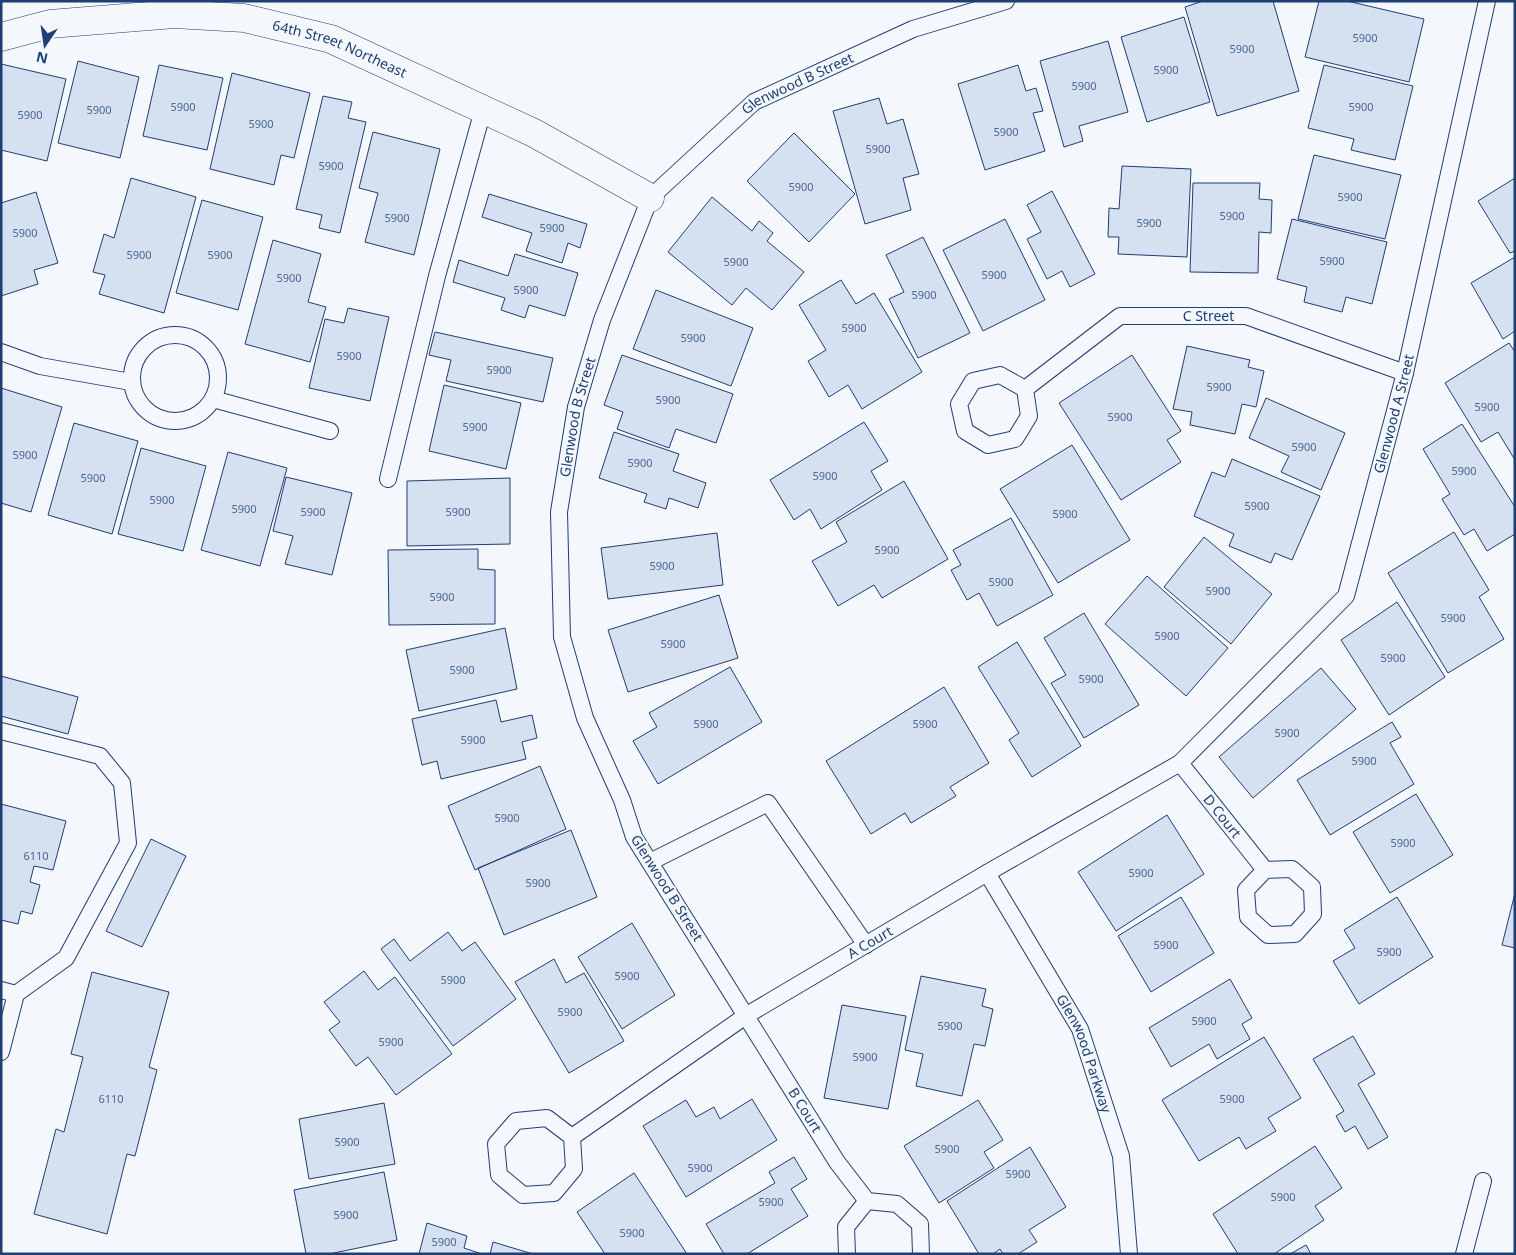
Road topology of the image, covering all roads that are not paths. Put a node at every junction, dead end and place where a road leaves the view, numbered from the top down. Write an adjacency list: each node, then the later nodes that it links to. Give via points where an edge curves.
1 (1006, 1): 5 (lane, Glenwood B Street, via 913,29 754,102)
2 (1488, 1): 7 (lane, Glenwood A Street)
3 (1, 37): 4 (street, 64th Street Northeast, via 50,24 174,14 244,18 331,39)
4 (483, 110): 5 (street, 64th Street Northeast, via 534,133); 12 (lane, via 437,276)
5 (650, 198): 15 (lane, Glenwood B Street, via 602,320 576,407 559,512 562,638 585,718 622,800 634,837)
6 (1, 352): 8 (lane, via 40,366)
7 (1405, 374): 9 (lane, C Street, via 1246,316 1120,316); 14 (lane, Glenwood A Street, via 1346,596)
8 (131, 382): 10 (lane, via 142,407 166,421 180,422 193,418 205,410); 10 (lane, via 139,354 155,340 176,335 191,338 204,346 212,358 218,385)
9 (1025, 389): 9 (lane, via 1029,416 1014,439 988,445 965,431 959,404 973,381 1000,375)
10 (213, 398): 11 (lane)
11 (330, 431)
12 (388, 479)
13 (1, 731): 19 (lane, via 100,756 122,782 128,843 66,958)
14 (1180, 763): 16 (lane, D Court); 17 (lane, A Court)
15 (650, 862): 18 (lane, via 768,803); 20 (lane, Glenwood B Street)
16 (1264, 870): 16 (lane, via 1292,868 1312,887 1314,914 1295,934 1268,935 1248,917 1246,890)
17 (987, 873): 18 (lane, A Court); 27 (lane, Glenwood Parkway, via 1080,1029 1122,1156)
18 (866, 944): 20 (lane, A Court)
19 (9, 992): 21 (lane)
20 (747, 1016): 22 (lane, A Court); 24 (lane, B Court, via 837,1162)
21 (1, 1052)
22 (572, 1137): 22 (lane, via 574,1169 554,1192 523,1195 499,1175 496,1144 516,1121 547,1118)
23 (1484, 1181): 28 (lane)
24 (867, 1201): 25 (lane, via 846,1227); 26 (lane, via 897,1204 920,1224)
25 (847, 1254)
26 (921, 1254)
27 (1129, 1254)
28 (1464, 1254)

